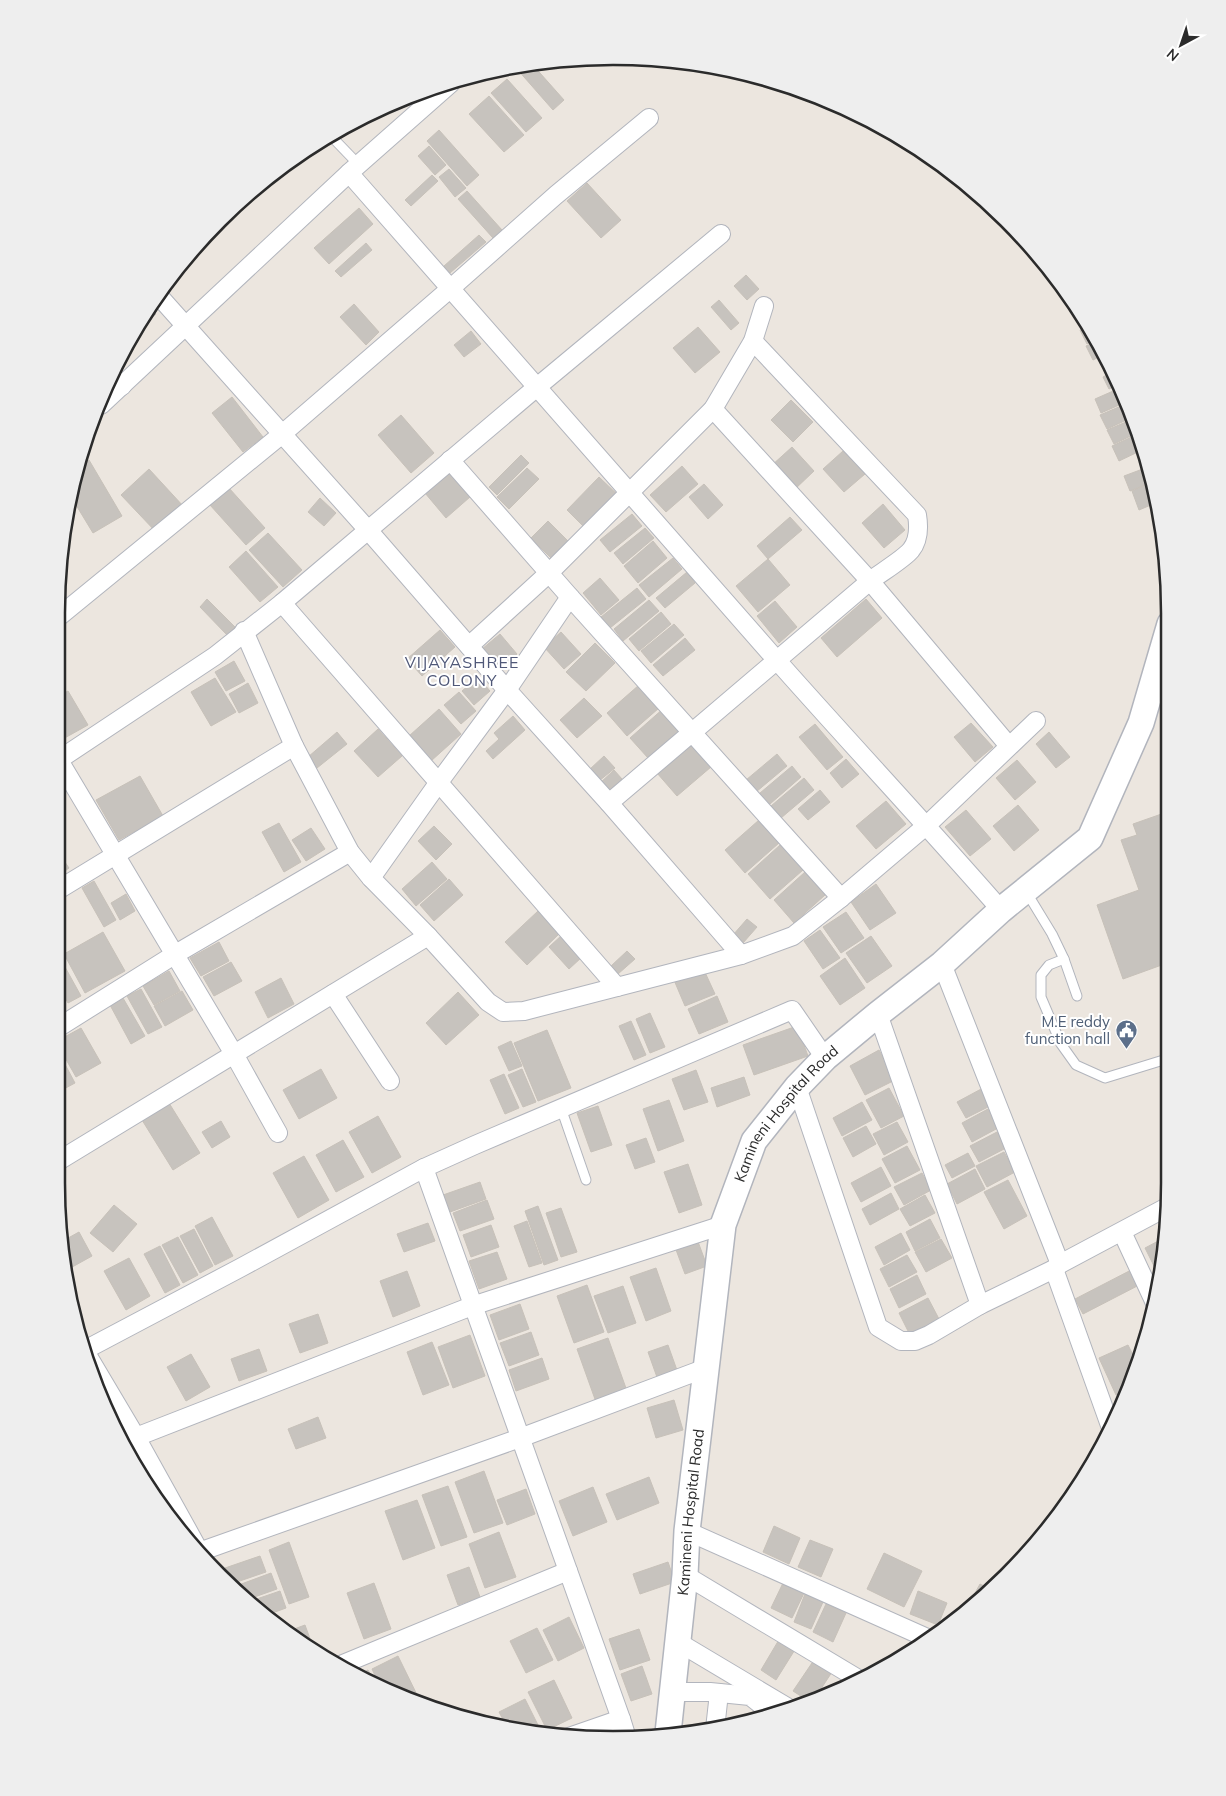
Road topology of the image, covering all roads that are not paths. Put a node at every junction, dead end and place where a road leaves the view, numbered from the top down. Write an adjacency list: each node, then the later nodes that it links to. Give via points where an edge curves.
1 (439, 93): 4 (street)
2 (649, 118): 6 (street)
3 (334, 141): 4 (lane)
4 (354, 169): 6 (street); 9 (street)
5 (721, 234): 12 (street)
6 (451, 288): 12 (street); 14 (street)
7 (163, 300): 9 (street)
8 (764, 306): 10 (street)
9 (186, 325): 11 (street); 14 (street)
10 (754, 341): 13 (street); 19 (street, via 917,515 918,535 911,550)
11 (118, 379)
12 (536, 387): 15 (street); 16 (street)
13 (712, 409): 16 (street); 19 (street)
14 (281, 435): 17 (street); 22 (street)
15 (450, 460): 17 (street); 18 (street)
16 (629, 493): 18 (street); 26 (street)
17 (368, 530): 21 (street); 24 (street)
18 (549, 574): 20 (street); 24 (street)
19 (870, 581): 26 (street); 31 (street)
20 (570, 597): 27 (street); 29 (street)
21 (282, 604): 23 (street); 34 (street)
22 (65, 612)
23 (244, 631): 30 (street); 32 (street, via 214,656)
24 (469, 646): 27 (street)
25 (1161, 655): 41 (street, Kamineni Hospital Road, via 1141,723 1090,838)
26 (777, 660): 29 (street); 36 (street)
27 (507, 690): 34 (street); 35 (street)
28 (1036, 721): 31 (street)
29 (692, 732): 35 (street); 42 (street)
30 (294, 746): 37 (street); 38 (street)
31 (1009, 746): 36 (street)
32 (65, 754)
33 (65, 771): 38 (street)
34 (439, 782): 39 (street); 49 (street)
35 (609, 802): 46 (street)
36 (927, 825): 42 (street); 43 (street)
37 (350, 852): 39 (street); 45 (street)
38 (116, 855): 40 (street); 45 (street)
39 (371, 878): 44 (street)
40 (65, 886)
41 (1025, 890): 43 (street, Kamineni Hospital Road); 47 (lane)
42 (841, 898): 46 (street, via 793,936)
43 (1000, 910): 48 (street, Kamineni Hospital Road)
44 (428, 936): 49 (street, via 488,1002 503,1012 524,1011); 50 (street)
45 (174, 955): 53 (street); 54 (street)
46 (741, 955): 49 (street)
47 (1064, 959): 51 (lane); 56 (lane, via 1050,965 1041,975 1041,997 1061,1044 1076,1065 1105,1078)
48 (942, 964): 52 (street, Kamineni Hospital Road); 67 (street)
49 (617, 988)
50 (333, 994): 54 (street); 57 (street)
51 (1076, 996)
52 (878, 1014): 55 (street, Kamineni Hospital Road); 69 (street)
53 (65, 1023)
54 (234, 1054): 60 (street); 61 (street)
55 (825, 1058): 58 (street, Kamineni Hospital Road); 59 (street, via 792,1010)
56 (1161, 1061)
57 (390, 1081)
58 (797, 1087): 65 (street, Kamineni Hospital Road, via 754,1140); 69 (street, via 878,1327 901,1341 915,1341)
59 (561, 1108): 62 (street); 63 (lane)
60 (278, 1133)
61 (65, 1157)
62 (424, 1168): 70 (street); 71 (street, via 232,1273)
63 (586, 1180)
64 (1160, 1211): 66 (street)
65 (723, 1225): 70 (street); 72 (street, Kamineni Hospital Road)
66 (1122, 1232): 67 (street); 68 (street)
67 (1057, 1267): 69 (street); 74 (street)
68 (1150, 1292)
69 (980, 1305)
70 (472, 1306): 75 (street); 76 (street)
71 (90, 1345)
72 (706, 1368): 75 (street); 78 (street, Kamineni Hospital Road)
73 (113, 1406): 76 (street)
74 (1108, 1417)
75 (520, 1438): 79 (street); 80 (street)
76 (131, 1440): 77 (street)
77 (178, 1517)
78 (687, 1531): 81 (street, Kamineni Hospital Road); 82 (street)
79 (207, 1550)
80 (568, 1571): 84 (street); 91 (street)
81 (685, 1575): 83 (street, Kamineni Hospital Road); 85 (street)
82 (922, 1636)
83 (678, 1642): 86 (street, Kamineni Hospital Road); 88 (street)
84 (347, 1662)
85 (852, 1675)
86 (672, 1692): 87 (street); 92 (street, Kamineni Hospital Road)
87 (719, 1693): 89 (street, via 750,1696); 90 (street)
88 (782, 1704)
89 (766, 1709)
90 (716, 1721)
91 (624, 1727): 93 (street)
92 (668, 1728)
93 (603, 1731)

